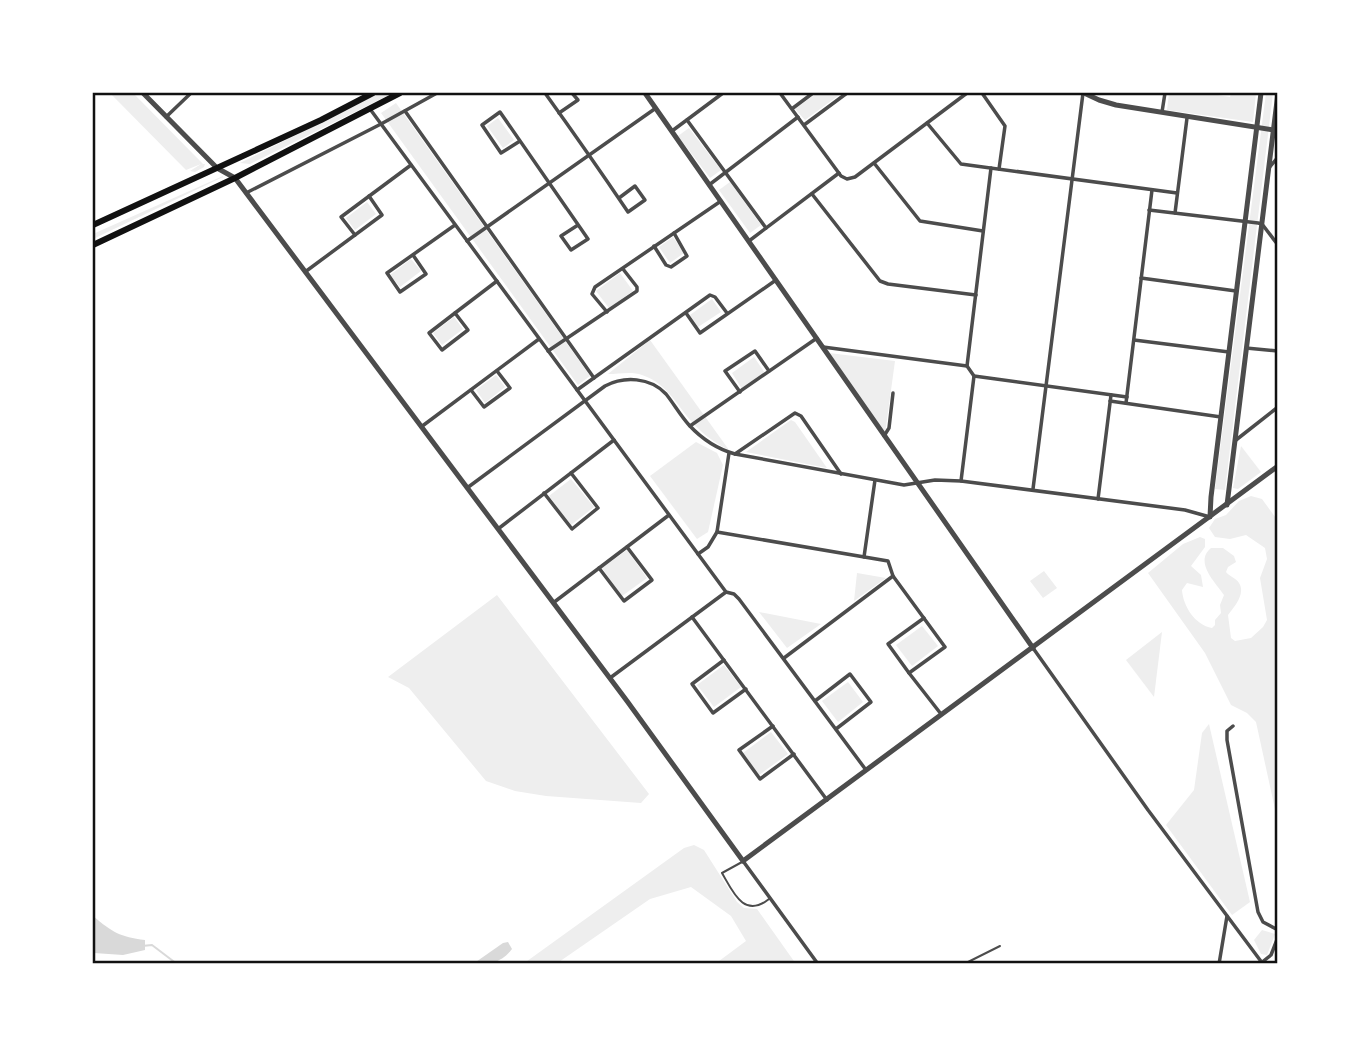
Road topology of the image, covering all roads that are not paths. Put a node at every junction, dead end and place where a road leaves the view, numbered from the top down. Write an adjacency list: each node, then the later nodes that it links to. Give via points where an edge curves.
1 (143, 93): 25 (street)
2 (191, 93): 25 (street)
3 (373, 93): 42 (main road)
4 (400, 93): 20 (main road)
5 (437, 93): 22 (street)
6 (545, 93): 23 (street)
7 (572, 93): 23 (street, via 578,100)
8 (645, 93): 19 (street)
9 (723, 93): 28 (street)
10 (780, 93): 21 (street)
11 (813, 93): 21 (street)
12 (847, 93): 31 (street)
13 (967, 93): 29 (street)
14 (1084, 93): 24 (street, via 1107,103); 49 (street)
15 (1165, 93): 24 (street)
16 (1261, 93): 32 (street)
17 (1278, 93): 33 (street)
18 (984, 94): 44 (street, via 1005,126)
19 (656, 107): 34 (street); 38 (street)
20 (370, 109): 30 (street); 48 (main road)
21 (792, 109): 26 (street)
22 (405, 111): 30 (street); 66 (street)
23 (559, 113): 38 (street)
24 (1162, 114): 27 (street)
25 (166, 117): 42 (street)
26 (798, 117): 31 (street); 46 (street)
27 (1187, 118): 32 (street); 54 (street)
28 (687, 120): 34 (street); 46 (street)
29 (927, 122): 40 (street); 43 (street, via 958,162)
30 (381, 124): 41 (street); 53 (street)
31 (804, 125): 47 (street)
32 (1256, 127): 33 (street); 61 (street)
33 (1273, 130): 36 (street)
34 (672, 131): 51 (street)
35 (520, 141): 35 (street, via 501,153 482,125 500,112); 50 (street)
36 (1272, 141): 37 (street); 45 (street)
37 (1278, 145)
38 (589, 155): 50 (street); 57 (street)
39 (1278, 158): 45 (street)
40 (874, 163): 47 (street, via 853,178); 68 (street, via 920,221)
41 (411, 165): 56 (street); 62 (street)
42 (216, 168): 48 (street); 64 (main road)
43 (991, 168): 44 (street); 68 (street)
44 (999, 169): 49 (street)
45 (1268, 170): 63 (street)
46 (726, 172): 51 (street); 67 (street)
47 (839, 173): 55 (street)
48 (235, 178): 53 (street); 74 (main road)
49 (1073, 179): 52 (street); 102 (street)
50 (549, 183): 65 (street); 66 (street)
51 (709, 184): 58 (street)
52 (1152, 189): 54 (street); 59 (street)
53 (246, 193): 78 (street)
54 (1177, 193): 60 (street)
55 (812, 194): 67 (street); 83 (street, via 880,281)
56 (369, 196): 70 (street, via 382,215); 70 (street, via 341,217)
57 (619, 198): 57 (street, via 628,212 645,200 635,186)
58 (721, 201): 69 (street); 72 (street)
59 (1149, 210): 60 (street); 79 (street)
60 (1175, 213): 61 (street)
61 (1245, 221): 63 (street); 82 (street)
62 (455, 224): 71 (street); 76 (street)
63 (1262, 224): 73 (street); 93 (street)
64 (93, 225)
65 (578, 225): 65 (street, via 588,239 571,250 561,236)
66 (487, 227): 71 (street); 90 (street)
67 (766, 228): 72 (street)
68 (984, 231): 83 (street)
69 (674, 233): 75 (street); 75 (street, via 687,256 671,267)
70 (355, 235): 78 (street)
71 (467, 241): 81 (street)
72 (749, 241): 80 (street)
73 (1278, 245)
74 (93, 246)
75 (654, 246): 77 (street)
76 (413, 255): 76 (street, via 426,274 400,292 387,273)
77 (622, 268): 84 (street, via 592,293); 84 (street, via 637,291)
78 (305, 272): 115 (street)
79 (1141, 278): 82 (street); 91 (street)
80 (776, 279): 87 (street); 88 (street)
81 (497, 281): 85 (street); 89 (street)
82 (1236, 292): 96 (street)
83 (976, 295): 97 (street)
84 (607, 312): 90 (street)
85 (455, 313): 85 (street, via 468,330 442,350 429,333)
86 (686, 313): 87 (street, via 710,295); 87 (street, via 700,333); 101 (street)
87 (727, 313)
88 (817, 338): 92 (street); 99 (street)
89 (539, 339): 94 (street); 98 (street)
90 (566, 339): 94 (street); 101 (street)
91 (1134, 340): 96 (street); 108 (street)
92 (823, 347): 97 (street); 116 (street)
93 (1246, 348): 95 (street); 118 (street)
94 (548, 351): 104 (street)
95 (1278, 351)
96 (1228, 352): 113 (street)
97 (967, 366): 100 (street)
98 (497, 370): 103 (street); 103 (street, via 510,388 484,407)
99 (769, 371): 105 (street); 105 (street, via 755,351 725,371)
100 (974, 376): 102 (street); 124 (street)
101 (594, 378): 104 (street)
102 (1047, 386): 107 (street); 127 (street)
103 (471, 390): 115 (street)
104 (577, 390): 109 (street)
105 (740, 392): 114 (street)
106 (893, 393): 116 (street)
107 (1111, 395): 108 (street); 110 (street)
108 (1127, 397): 111 (street)
109 (584, 400): 114 (street, via 616,381 642,381 665,394); 117 (street); 126 (street)
110 (1111, 401): 111 (street); 129 (street)
111 (1126, 403): 113 (street)
112 (1278, 407): 118 (street)
113 (1221, 417): 132 (street)
114 (690, 426): 119 (street)
115 (421, 427): 126 (street)
116 (884, 436): 125 (street)
117 (614, 440): 121 (street); 131 (street)
118 (1235, 440): 130 (street)
119 (732, 453): 122 (street); 122 (street, via 795,412); 134 (street)
120 (1278, 466): 130 (street)
121 (571, 473): 128 (street); 128 (street, via 598,509 572,529)
122 (841, 474): 123 (street)
123 (875, 480): 125 (street); 137 (street)
124 (961, 481): 125 (street); 127 (street)
125 (918, 484): 144 (street)
126 (467, 488): 133 (street)
127 (1033, 489): 129 (street)
128 (544, 493): 133 (street)
129 (1098, 499): 132 (street)
130 (1227, 505): 132 (street)
131 (669, 515): 135 (street); 136 (street)
132 (1210, 517): 144 (street)
133 (498, 529): 141 (street)
134 (717, 532): 136 (street); 137 (street)
135 (627, 547): 138 (street); 138 (street, via 652,580 624,601)
136 (698, 554): 140 (street)
137 (864, 557): 139 (street, via 888,561)
138 (599, 568): 141 (street)
139 (893, 576): 143 (street); 145 (street)
140 (726, 592): 142 (street); 145 (street, via 739,599)
141 (553, 603): 148 (street)
142 (692, 617): 146 (street); 148 (street)
143 (924, 618): 147 (street, via 945,647); 147 (street, via 888,644)
144 (1034, 649): 151 (street); 160 (street)
145 (784, 658): 150 (street)
146 (724, 660): 149 (street); 149 (street, via 692,684 713,713)
147 (909, 673): 151 (street)
148 (610, 678): 158 (street)
149 (746, 689): 152 (street)
150 (815, 701): 154 (street); 154 (street, via 850,674 871,702)
151 (942, 716): 156 (street)
152 (773, 726): 155 (street); 155 (street, via 739,750 760,779)
153 (1233, 726): 161 (street, via 1227,731 1227,740 1258,912 1263,922)
154 (836, 729): 156 (street)
155 (794, 754): 157 (street)
156 (866, 771): 157 (street)
157 (827, 800): 158 (street)
158 (743, 861): 159 (street); 159 (lane, via 722,873 738,898 757,906)
159 (770, 898): 165 (street)
160 (1227, 916): 164 (street); 167 (street)
161 (1278, 930)
162 (1278, 937): 164 (street)
163 (1000, 946): 166 (lane)
164 (1262, 963)
165 (817, 964)
166 (964, 964)
167 (1219, 964)

